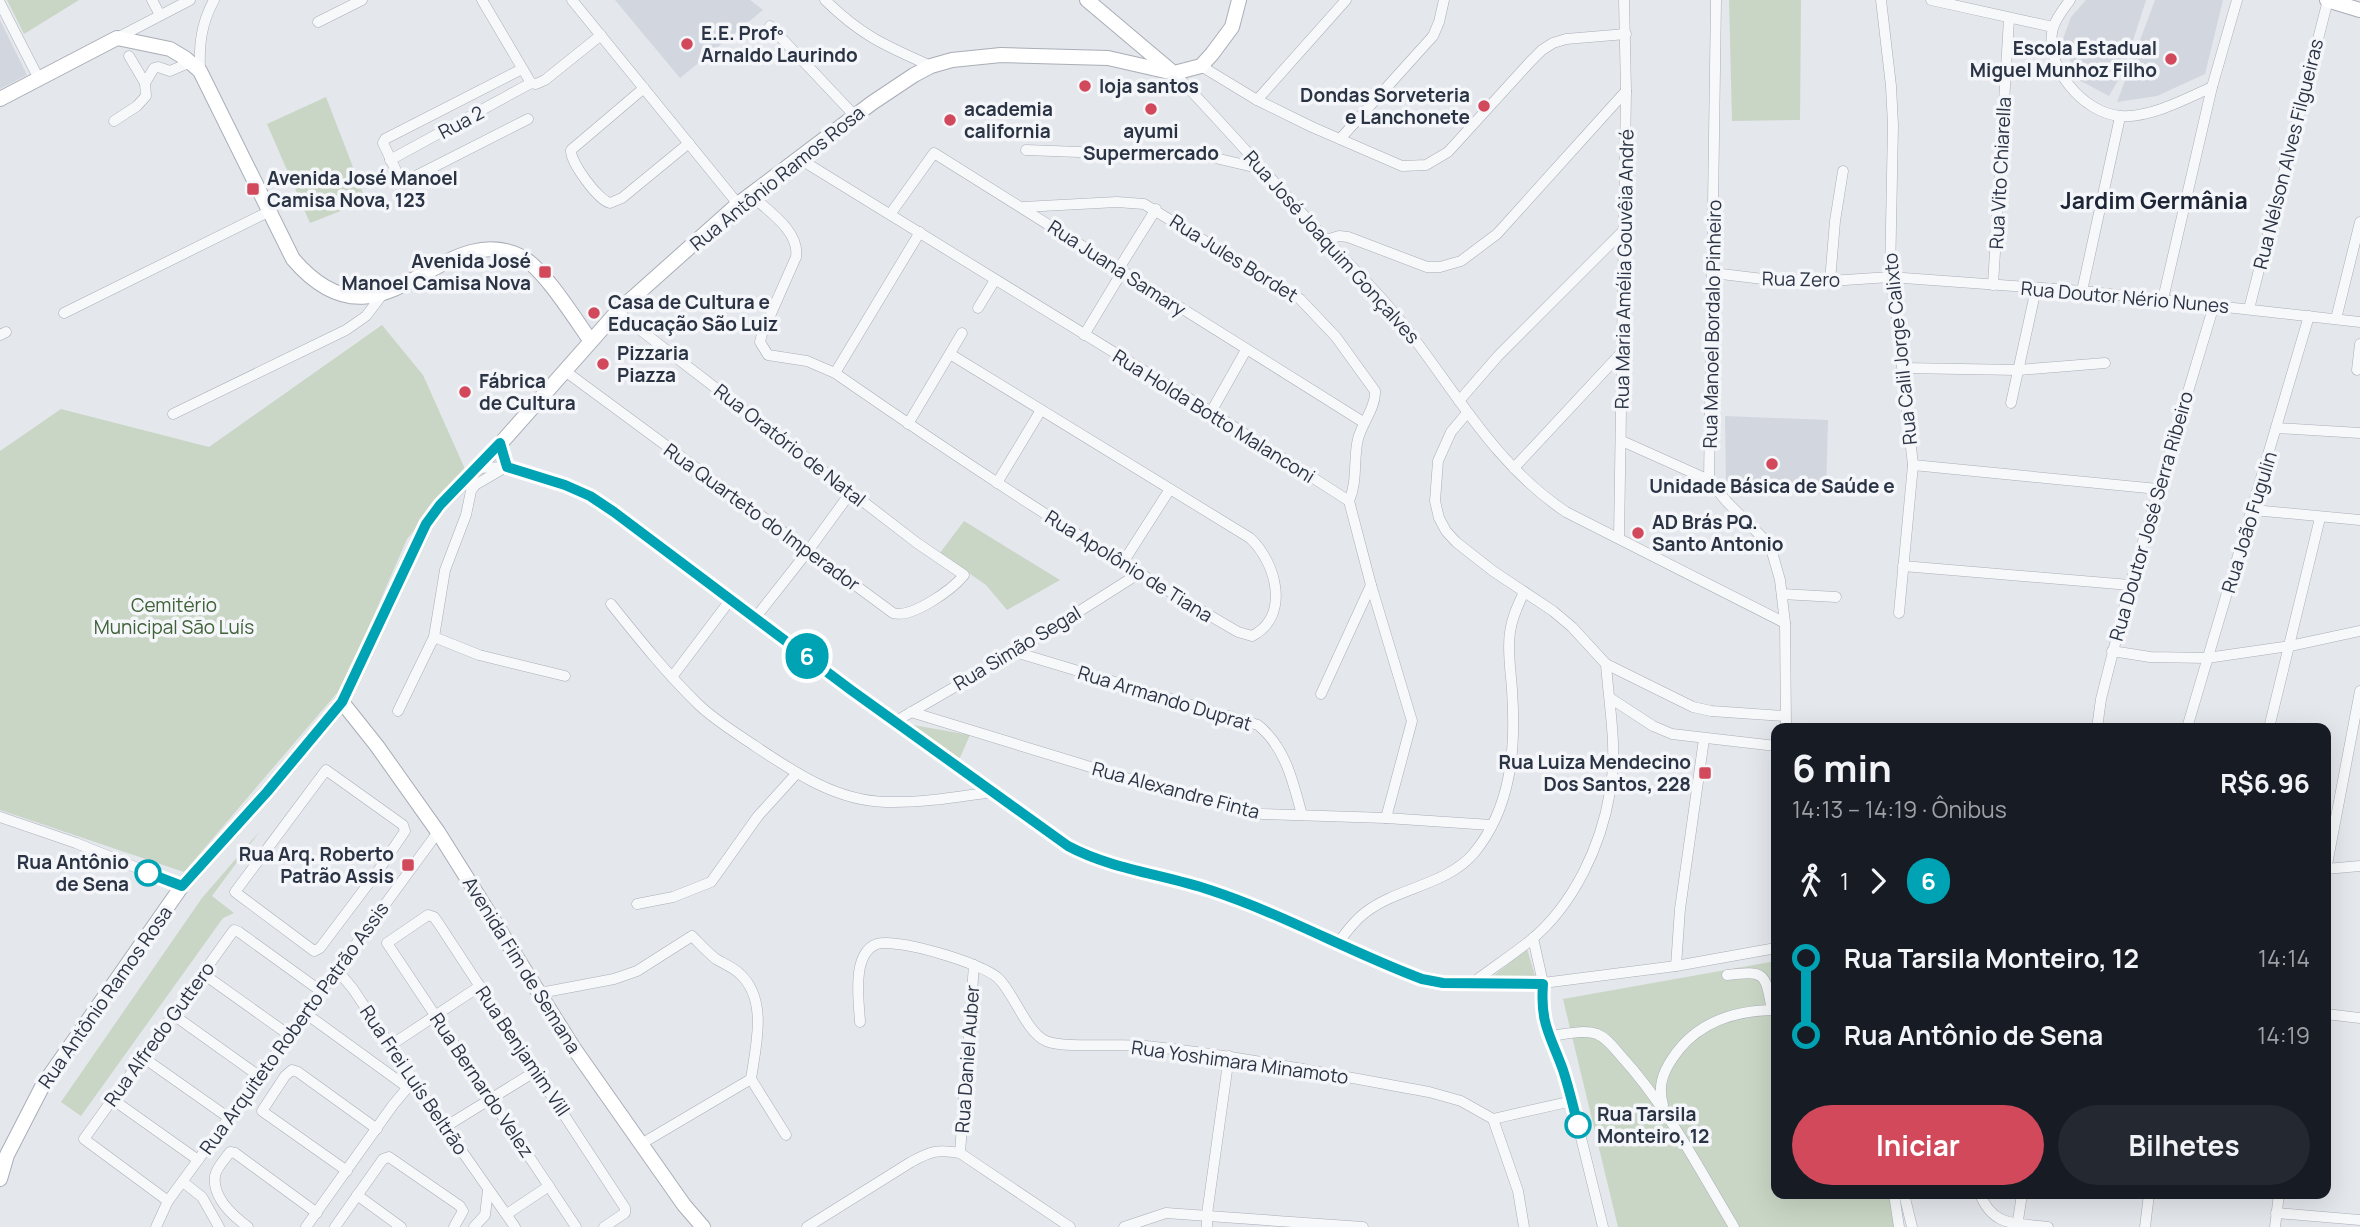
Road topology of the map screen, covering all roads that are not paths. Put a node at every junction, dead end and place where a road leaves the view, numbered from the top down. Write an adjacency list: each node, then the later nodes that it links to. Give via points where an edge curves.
1 (152, 0): 21 (street)
2 (190, 0): 21 (street)
3 (214, 0): 32 (street, via 205,15)
4 (362, 0): 23 (street)
5 (482, 0): 33 (street)
6 (572, 0): 27 (street)
7 (825, 0): 30 (street, via 861,33)
8 (1087, 0): 34 (main road, Rua José Joaquim Gonçalves)
9 (1346, 0): 42 (street)
10 (1444, 0): 47 (street, via 1433,36)
11 (1624, 0): 26 (street, Rua Maria Amélia Gouvêia André)
12 (1716, 0): 65 (street, Rua Manoel Bordalo Pinheiro)
13 (1881, 0): 66 (street, Rua Calil Jorge Calixto, via 1893,125)
14 (1931, 0): 22 (street)
15 (2070, 0): 25 (street)
16 (2237, 0): 38 (street)
17 (2327, 0): 20 (main road); 76 (street, Rua Nélson Alves Filgueiras)
18 (1238, 1): 31 (main road, via 1222,44)
19 (0, 4): 35 (street)
20 (2360, 10)
21 (160, 15): 28 (street)
22 (2009, 19): 25 (street); 69 (street, Rua Vito Chiarella)
23 (318, 22)
24 (770, 26): 43 (street)
25 (2053, 27): 44 (street, via 2056,63 2071,89)
26 (1626, 34): 40 (street, Rua Maria Amélia Gouvêia André); 47 (street, via 1566,39 1542,50 1448,152 1426,165 1402,166)
27 (601, 35): 37 (street, Rua 2, via 545,80); 39 (street)
28 (117, 37): 32 (main road, via 170,49); 35 (main road)
29 (129, 56): 36 (street)
30 (931, 65): 34 (main road, via 1001,55 1065,55 1108,58); 43 (main road, Rua Antônio Ramos Rosa)
31 (1201, 66): 34 (main road); 42 (street)
32 (195, 67): 36 (street, via 154,68); 58 (main road)
33 (522, 69): 37 (street); 51 (street, via 385,139)
34 (1174, 73): 52 (street, Rua José Joaquim Gonçalves)
35 (38, 77): 41 (main road)
36 (145, 83): 46 (street, via 143,101)
37 (531, 83): 51 (street, Rua 2)
38 (2212, 87): 44 (street, via 2155,111); 73 (street)
39 (644, 88): 48 (street); 48 (street, via 571,150 571,159 600,199 610,203 622,198)
40 (1626, 91): 61 (street, Rua Maria Amélia Gouvêia André); 63 (street, via 1513,218 1461,261 1427,267 1348,237)
41 (0, 99)
42 (1257, 100): 47 (street)
43 (855, 116): 50 (main road, Rua Antônio Ramos Rosa)
44 (2120, 117): 71 (street)
45 (528, 119): 51 (street, Rua 2, via 406,181 400,179)
46 (114, 121)
47 (1340, 139)
48 (689, 143): 55 (street)
49 (1026, 150): 52 (street, via 1211,157)
50 (798, 158): 54 (main road, Rua Antônio Ramos Rosa); 59 (street, Rua Holda Botto Malanconi)
51 (390, 160)
52 (1262, 169): 63 (street, Rua José Joaquim Gonçalves)
53 (1843, 171): 68 (street)
54 (751, 195): 55 (main road, Rua Antônio Ramos Rosa); 94 (street, Rua Apolônio de Tiana, via 790,233 797,249 762,334 763,349 775,358 807,361)
55 (738, 204): 77 (main road, Rua Antônio Ramos Rosa)
56 (1023, 207): 57 (street, Rua Jules Bordet, via 1130,201); 59 (street, Rua Juana Samary, via 934,153); 64 (street, Rua Juana Samary)
57 (1156, 209): 64 (street); 101 (street, Rua Jules Bordet, via 1278,283 1317,314 1375,391)
58 (268, 212): 72 (main road, via 293,259 321,286 342,295); 78 (street)
59 (891, 213): 62 (street, Rua Holda Botto Malanconi)
60 (2360, 222): 80 (street)
61 (1624, 230): 87 (street, Rua Maria Amélia Gouvêia André); 95 (street)
62 (920, 232): 67 (street, Rua Holda Botto Malanconi); 94 (street)
63 (1326, 240): 95 (street, Rua José Joaquim Gonçalves, via 1389,307)
64 (1120, 271): 83 (street); 86 (street, Rua Juana Samary)
65 (1713, 273): 68 (street, Rua Zero); 111 (street, Rua Manoel Bordalo Pinheiro)
66 (1889, 277): 68 (street, Rua Zero); 69 (street, Rua Doutor Nério Nunes); 90 (street, Rua Calil Jorge Calixto)
67 (995, 280): 75 (street); 83 (street, Rua Holda Botto Malanconi)
68 (1830, 281)
69 (1993, 285): 70 (street, Rua Doutor Nério Nunes)
70 (2036, 289): 71 (street, Rua Doutor Nério Nunes); 91 (street)
71 (2082, 291): 73 (street, Rua Doutor Nério Nunes)
72 (382, 295): 84 (main road, via 459,257 482,250 506,251 537,269); 100 (street, via 366,316 346,330)
73 (2163, 299): 74 (street, Rua Doutor Nério Nunes)
74 (2214, 305): 76 (street, Rua Doutor Nério Nunes); 114 (street, Rua Doutor José Serra Ribeiro)
75 (978, 308)
76 (2249, 309): 79 (street, Rua Doutor Nério Nunes)
77 (617, 312): 84 (main road, Rua Antônio Ramos Rosa); 115 (street, Rua Oratório de Natal)
78 (64, 313)
79 (2309, 316): 80 (street, Rua Doutor Nério Nunes); 103 (street, Rua João Fugulin)
80 (2336, 319): 81 (street, Rua Doutor Nério Nunes)
81 (2360, 322)
82 (962, 333): 88 (street)
83 (1084, 335): 98 (street, Rua Holda Botto Malanconi)
84 (590, 340): 93 (main road, Rua Antônio Ramos Rosa)
85 (2360, 344): 92 (street)
86 (1246, 350): 98 (street); 101 (street, Rua Juana Samary)
87 (1623, 351): 105 (street, Rua Maria Amélia Gouvêia André); 110 (street)
88 (950, 354): 97 (street, Rua Apolônio de Tiana); 102 (street)
89 (2105, 363): 91 (street)
90 (1903, 368): 91 (street); 107 (street, Rua Calil Jorge Calixto)
91 (2018, 370): 96 (street)
92 (2357, 370)
93 (565, 371): 106 (main road, Rua Antônio Ramos Rosa); 121 (street, Rua Quarteto do Imperador)
94 (835, 373): 102 (street, Rua Apolônio de Tiana)
95 (1459, 401): 99 (street, Rua José Joaquim Gonçalves)
96 (2011, 403)
97 (1041, 410): 112 (street); 113 (street, Rua Apolônio de Tiana)
98 (1211, 412): 116 (street, Rua Holda Botto Malanconi)
99 (1467, 413): 110 (street, Rua José Joaquim Gonçalves); 128 (street, via 1451,432 1438,461 1435,501 1439,518 1456,542)
100 (173, 414)
101 (1363, 422): 116 (street, Rua Jules Bordet)
102 (908, 424): 112 (street, Rua Apolônio de Tiana)
103 (2276, 428): 104 (street); 117 (street, Rua João Fugulin)
104 (2360, 433)
105 (1622, 441): 111 (street); 120 (street, Rua Maria Amélia Gouvêia André)
106 (500, 443): 108 (street); 109 (main road, Rua Antônio Ramos Rosa)
107 (1913, 465): 114 (street); 123 (street, Rua Calil Jorge Calixto)
108 (507, 467): 109 (street); 131 (street, via 590,496); 137 (street, via 471,491 445,570)
109 (477, 468): 148 (main road, Rua Antônio Ramos Rosa, via 426,524)
110 (1514, 468): 120 (street, Rua José Joaquim Gonçalves, via 1555,505)
111 (1709, 480): 129 (street, via 1770,545)
112 (997, 483): 122 (street, Rua Apolônio de Tiana)
113 (1170, 489): 122 (street); 124 (street, Rua Apolônio de Tiana, via 1260,547 1274,576 1274,610 1260,631 1245,636)
114 (2158, 489): 127 (street, Rua Doutor José Serra Ribeiro)
115 (851, 492): 121 (street); 125 (street, Rua Oratório de Natal)
116 (1349, 500): 126 (street)
117 (2253, 510): 118 (street); 141 (street, Rua João Fugulin)
118 (2320, 518): 119 (street); 138 (street)
119 (2360, 520)
120 (1619, 538): 135 (street, Rua José Joaquim Gonçalves)
121 (808, 551): 125 (street, Rua Quarteto do Imperador, via 900,615 949,592); 134 (street)
122 (1122, 564): 124 (street, Rua Apolônio de Tiana)
123 (1903, 566): 127 (street); 133 (street, Rua Calil Jorge Calixto)
124 (1138, 574): 140 (street, Rua Simão Segal)
125 (964, 575)
126 (1371, 585): 146 (street); 163 (street, via 1412,721)
127 (2130, 585): 139 (street, Rua Doutor José Serra Ribeiro)
128 (1524, 592): 142 (street, via 1572,627); 164 (street, via 1509,633 1512,766)
129 (1782, 594): 130 (street); 135 (street)
130 (1836, 597)
131 (731, 599): 134 (street); 144 (street)
132 (611, 604): 144 (street)
133 (1899, 613)
134 (756, 617): 152 (street)
135 (1785, 623): 151 (street)
136 (2360, 632): 138 (street)
137 (434, 637): 143 (street, via 479,655); 149 (street)
138 (2290, 646): 141 (street); 156 (street)
139 (2112, 651): 141 (street); 154 (street, Rua Doutor José Serra Ribeiro)
140 (1015, 652): 150 (street, Rua Simão Segal); 161 (street, Rua Armando Duprat, via 1258,726 1280,750)
141 (2207, 658): 155 (street, Rua João Fugulin)
142 (1606, 664): 147 (street); 151 (street, via 1693,707)
143 (565, 676)
144 (672, 677): 159 (street, via 718,721)
145 (2360, 691): 167 (street)
146 (1321, 694)
147 (1610, 698): 157 (street, via 1653,726); 172 (street, via 1611,791 1600,831 1565,904)
148 (342, 702): 166 (main road, Avenida Fim de Semana); 170 (main road, Rua Antônio Ramos Rosa)
149 (398, 711)
150 (911, 712): 152 (street, Rua Simão Segal); 161 (street, Rua Alexandre Finta, via 1185,796 1262,814)
151 (1785, 716): 153 (street)
152 (896, 721): 160 (street)
153 (1786, 723)
154 (2098, 723)
155 (2189, 723)
156 (2270, 723)
157 (1704, 739): 158 (street); 177 (street)
158 (1771, 746)
159 (797, 774): 160 (street, via 849,796 884,802); 171 (street, via 758,816 711,882 673,897)
160 (992, 792): 174 (street, via 1087,856 1209,889)
161 (1302, 815): 163 (street, Rua Alexandre Finta)
162 (0, 817): 170 (street)
163 (1387, 818): 164 (street, Rua Alexandre Finta)
164 (1491, 825): 174 (street, via 1461,866 1367,911)
165 (405, 828): 165 (street, via 326,770 236,890 237,896 310,950 320,948 379,871)
166 (438, 832): 178 (street, Rua Arquiteto Roberto Patrão Assis); 185 (main road, Avenida Fim de Semana)
167 (2331, 843)
168 (2360, 866): 169 (street)
169 (2331, 869)
170 (182, 886): 216 (main road, Rua Antônio Ramos Rosa, via 32,1104 7,1155)
171 (637, 904)
172 (1533, 939): 181 (street); 182 (street)
173 (387, 943): 183 (street, Rua Benjamim Vill, via 431,915); 190 (street, Rua Bernardo Velez)
174 (1338, 943): 181 (street, via 1422,979)
175 (1771, 949): 177 (street)
176 (974, 965): 193 (street, Rua Yoshimara Minamoto, via 928,950 884,943 871,947 859,970); 198 (street, Rua Yoshimara Minamoto, via 996,976 1046,1041 1143,1045); 213 (street, Rua Daniel Auber)
177 (1676, 966): 182 (street)
178 (338, 971): 184 (street, Rua Arquiteto Roberto Patrão Assis); 196 (street, Rua Frei Luís Beltrão)
179 (202, 973): 184 (street, Rua Alfredo Guttero, via 236,931); 189 (street, Rua Alfredo Guttero); 194 (street)
180 (1727, 975): 186 (street, via 1752,972 1761,976)
181 (1471, 984): 182 (street)
182 (1543, 984): 195 (street, via 1541,1009)
183 (480, 986): 190 (street); 199 (street, Rua Benjamim Vill)
184 (322, 992): 188 (street, Rua Arquiteto Roberto Patrão Assis)
185 (540, 993): 201 (street, via 637,971 692,936 738,972 754,995 758,1029); 212 (main road, Avenida Fim de Semana)
186 (1771, 999)
187 (1771, 1010): 206 (street, via 1713,1021 1681,1044 1662,1079 1659,1092)
188 (306, 1013): 194 (street, Rua Arquiteto Roberto Patrão Assis); 202 (street)
189 (172, 1014): 197 (street, Rua Alfredo Guttero); 200 (street)
190 (436, 1015): 196 (street); 204 (street, Rua Bernardo Velez)
191 (2331, 1015): 192 (street)
192 (2360, 1018)
193 (860, 1022)
194 (289, 1035): 200 (street, Rua Arquiteto Roberto Patrão Assis)
195 (1549, 1036): 205 (street); 206 (street, via 1598,1034)
196 (391, 1045): 202 (street, Rua Frei Luís Beltrão)
197 (141, 1056): 203 (street, Rua Alfredo Guttero); 207 (street)
198 (1229, 1056): 208 (street, Rua Yoshimara Minamoto, via 1429,1092 1461,1101); 232 (street)
199 (536, 1071): 204 (street); 246 (street, Rua Benjamim Vill, via 625,1208)
200 (259, 1076): 207 (street, Rua Arquiteto Roberto Patrão Assis)
201 (751, 1079): 211 (street); 212 (street)
202 (410, 1084): 209 (street, Rua Frei Luís Beltrão); 210 (street)
203 (112, 1099): 214 (street); 228 (street, Rua Alfredo Guttero, via 84,1141)
204 (491, 1099): 209 (street); 218 (street, Rua Bernardo Velez)
205 (1572, 1101): 208 (street); 234 (street)
206 (1664, 1109): 254 (street)
207 (229, 1118): 214 (street, Rua Arquiteto Roberto Patrão Assis)
208 (1493, 1119): 253 (street, via 1518,1191)
209 (445, 1127): 219 (street, Rua Frei Luís Beltrão)
210 (377, 1129): 215 (street); 215 (street, via 295,1070 285,1076 261,1109)
211 (786, 1135)
212 (641, 1144): 247 (main road, Avenida Fim de Semana)
213 (960, 1153): 248 (street, via 928,1153); 249 (street)
214 (198, 1160): 217 (street, Rua Arquiteto Roberto Patrão Assis)
215 (347, 1171): 229 (street)
216 (0, 1181): 220 (main road, Rua Antônio Ramos Rosa)
217 (183, 1182): 228 (street, Rua Arquiteto Roberto Patrão Assis); 237 (street, via 202,1197)
218 (549, 1186): 231 (street); 245 (street, Rua Bernardo Velez)
219 (488, 1189): 231 (street, Rua Frei Luís Beltrão); 243 (street, via 485,1215)
220 (0, 1195)
221 (358, 1195): 240 (street); 241 (street); 242 (street, via 389,1157 460,1206 463,1211)
222 (1895, 1199): 255 (street)
223 (1905, 1199): 256 (street)
224 (1982, 1199): 235 (street, via 1990,1215)
225 (2021, 1199): 235 (street)
226 (2148, 1199): 258 (street)
227 (2278, 1199): 230 (street)
228 (169, 1201): 236 (street, Rua Arquiteto Roberto Patrão Assis)
229 (317, 1213): 238 (street, via 232,1152 216,1172 216,1186 227,1210); 239 (street)
230 (2276, 1213): 233 (street); 259 (street)
231 (507, 1214): 244 (street)
232 (1207, 1214): 250 (street, via 1166,1213); 251 (street); 252 (street)
233 (2360, 1220)
234 (1600, 1225)
235 (2017, 1225): 257 (street)
236 (156, 1227)
237 (219, 1227)
238 (248, 1227)
239 (306, 1227)
240 (335, 1227)
241 (401, 1227)
242 (453, 1227)
243 (474, 1227)
244 (515, 1227)
245 (576, 1227)
246 (604, 1227)
247 (703, 1227)
248 (807, 1227)
249 (1070, 1227)
250 (1124, 1227)
251 (1207, 1227)
252 (1363, 1227)
253 (1524, 1227)
254 (1734, 1227)
255 (1899, 1227)
256 (1912, 1227)
257 (2048, 1227)
258 (2145, 1227)
259 (2274, 1227)

